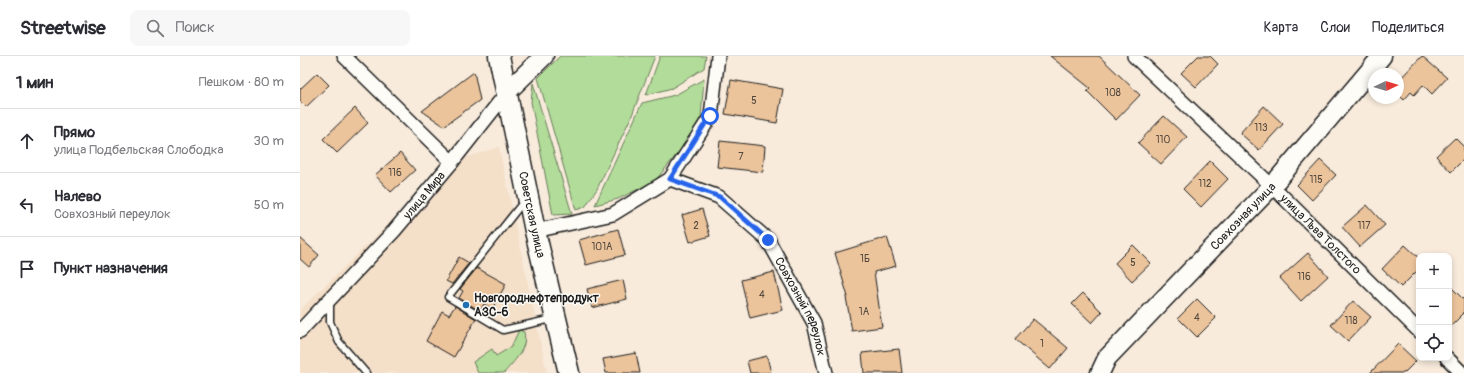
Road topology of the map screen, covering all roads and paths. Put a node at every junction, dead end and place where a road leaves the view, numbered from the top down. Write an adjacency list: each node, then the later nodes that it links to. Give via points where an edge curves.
1 (344, 56): 8 (street)
2 (499, 56): 7 (main road, Советская улица)
3 (544, 56): 7 (main road, улица Мира)
4 (718, 56): 9 (street, via 710,116)
5 (1134, 56): 10 (street, улица Льва Толстого)
6 (1382, 56): 10 (main road, Совхозная улица)
7 (508, 91): 8 (street, улица Мира); 11 (main road, Советская улица)
8 (452, 162): 13 (street, улица Мира, via 394,231)
9 (670, 179): 12 (street, via 613,214); 20 (street, Совхозный переулок, via 720,197 768,240 814,323)
10 (1272, 186): 15 (street, улица Льва Толстого); 21 (main road, Совхозная улица, via 1107,358)
11 (528, 195): 12 (main road, Советская улица); 14 (lane, via 448,297 503,330)
12 (535, 231): 14 (main road, Советская улица)
13 (330, 300): 16 (street, улица Мира); 18 (lane, via 330,322 339,342)
14 (556, 318): 19 (main road, Советская улица)
15 (1416, 328)
16 (300, 331)
17 (1450, 361): 22 (street)
18 (366, 373)
19 (569, 373)
20 (826, 373)
21 (1100, 373)
22 (1462, 373)

